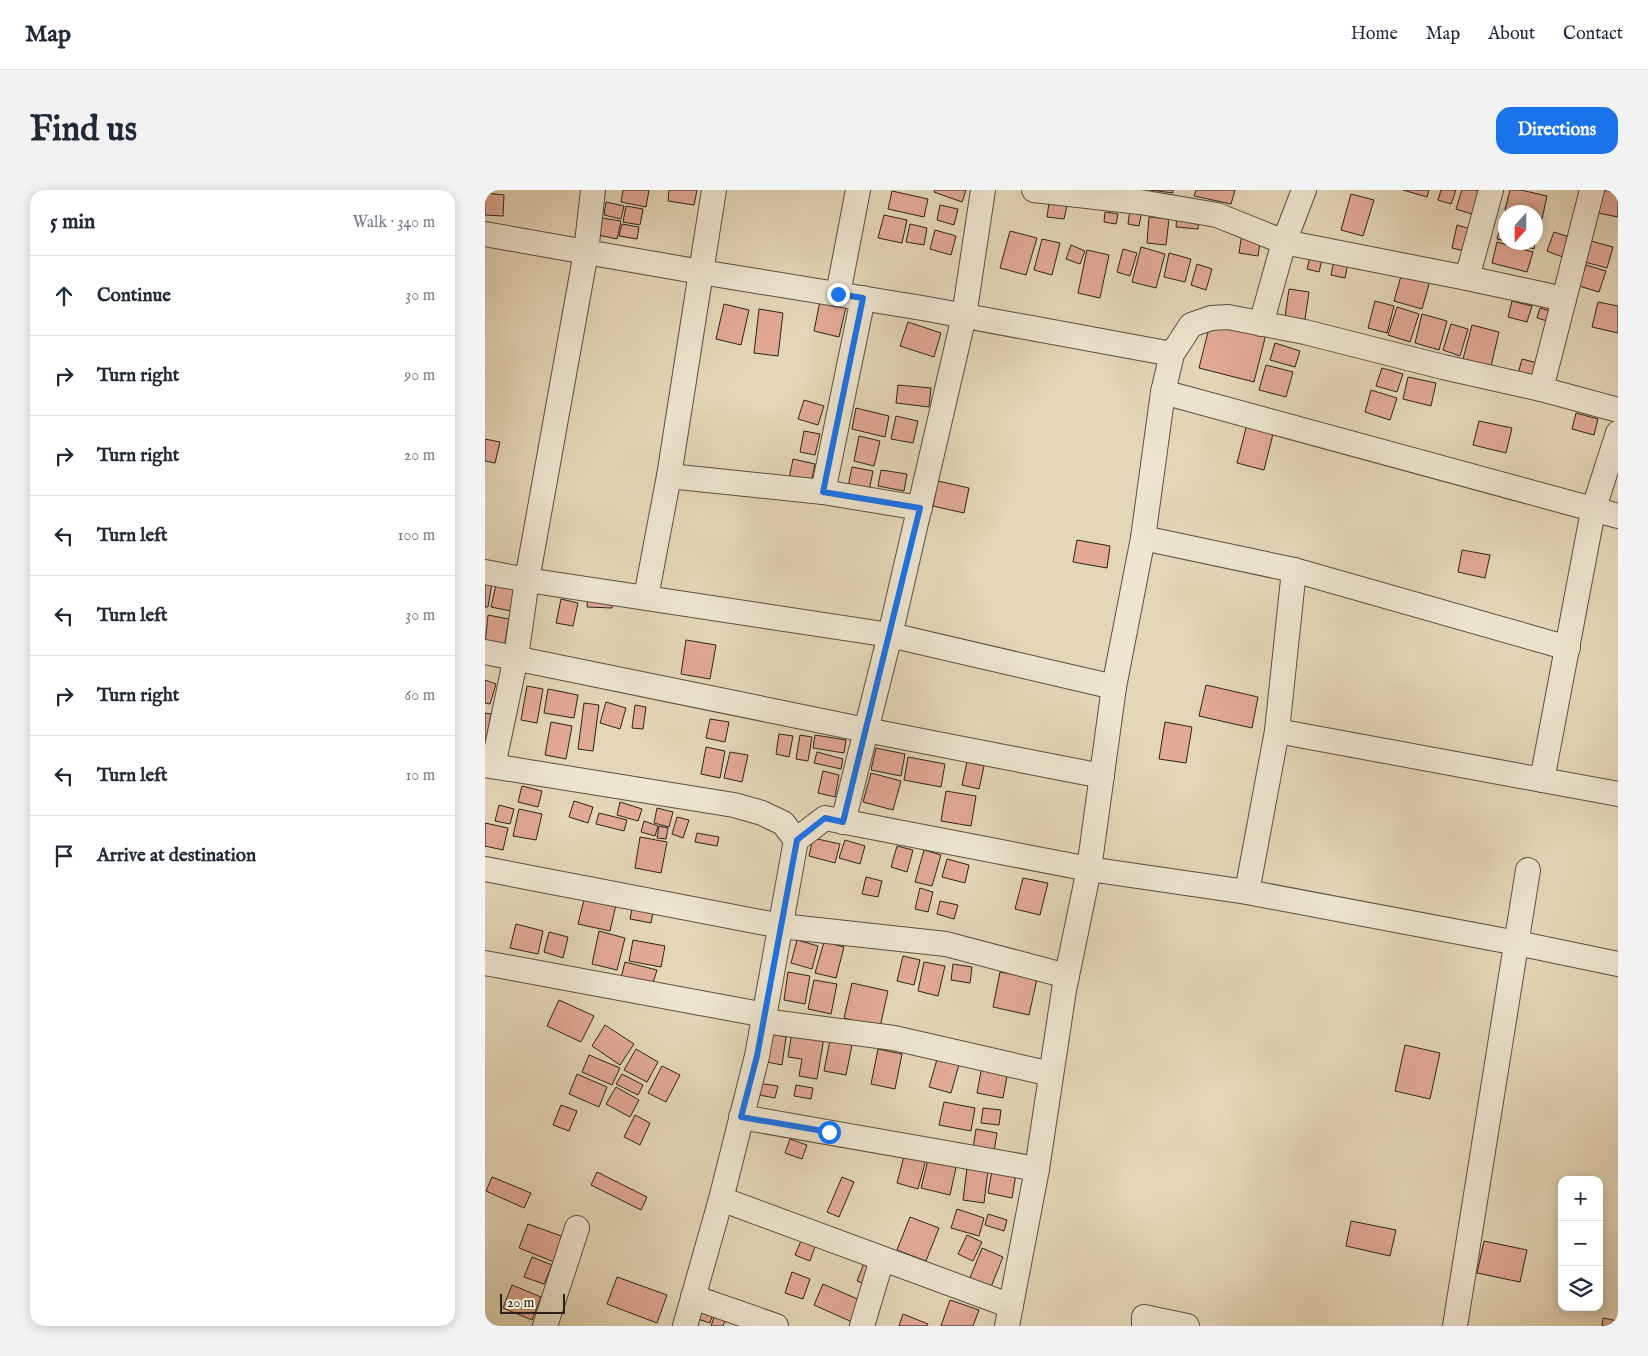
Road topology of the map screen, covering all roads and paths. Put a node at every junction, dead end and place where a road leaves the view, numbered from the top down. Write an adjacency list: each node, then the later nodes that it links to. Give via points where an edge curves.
1 (593, 190): 13 (street)
2 (714, 190): 14 (street)
3 (858, 190): 16 (street)
4 (983, 190): 19 (street)
5 (1034, 190): 9 (street)
6 (1303, 190): 12 (street)
7 (1491, 190): 15 (street)
8 (1592, 190): 18 (street)
9 (1078, 193): 10 (street)
10 (1174, 198): 12 (street)
11 (485, 234): 13 (street)
12 (1284, 242): 15 (street); 20 (street)
13 (586, 252): 14 (street); 34 (street)
14 (701, 272): 16 (street); 26 (street)
15 (1467, 278): 18 (street)
16 (838, 294): 17 (street)
17 (863, 298): 19 (street); 27 (street)
18 (1564, 299): 22 (street)
19 (964, 316): 21 (street); 28 (street)
20 (1261, 324): 21 (street, via 1211,318 1191,326); 22 (street)
21 (1172, 354): 23 (street)
22 (1541, 389): 24 (street)
23 (1163, 392): 29 (street); 31 (street)
24 (1618, 410)
25 (1618, 433): 29 (street)
26 (669, 476): 27 (street); 35 (street)
27 (823, 492): 28 (street)
28 (920, 508): 36 (street)
29 (1593, 510): 30 (street); 37 (street)
30 (1618, 516)
31 (1143, 538): 32 (street); 40 (street)
32 (1294, 570): 37 (street); 42 (street)
33 (485, 572): 34 (street)
34 (527, 580): 35 (street); 39 (street)
35 (646, 598): 36 (street)
36 (889, 635): 40 (street); 41 (street)
37 (1568, 648): 45 (street)
38 (485, 652): 39 (street)
39 (516, 657): 41 (street); 43 (street)
40 (1114, 687): 44 (street)
41 (866, 730): 44 (street); 47 (street)
42 (1277, 730): 45 (street); 52 (street)
43 (489, 766): 48 (street, via 734,806 762,813 783,823)
44 (1102, 776): 49 (street)
45 (1542, 780): 46 (street)
46 (1618, 794)
47 (843, 822): 48 (street, via 825,818); 49 (street)
48 (797, 840): 53 (street)
49 (1089, 869): 52 (street); 57 (street)
50 (485, 870): 53 (street)
51 (1528, 870): 54 (street)
52 (1247, 892): 54 (street)
53 (781, 926): 57 (street, via 946,944); 58 (street)
54 (1517, 943): 56 (street); 73 (street)
55 (485, 963): 58 (street)
56 (1618, 964)
57 (1067, 976): 59 (street)
58 (764, 1018): 59 (street, via 894,1038); 60 (street)
59 (1051, 1074): 61 (street)
60 (741, 1117): 61 (street); 62 (street)
61 (1037, 1169): 66 (street)
62 (721, 1199): 64 (street); 65 (street)
63 (577, 1228): 67 (street)
64 (882, 1258): 66 (street); 70 (street)
65 (693, 1297): 68 (street); 69 (street)
66 (1009, 1316)
67 (545, 1326)
68 (685, 1326)
69 (776, 1326)
70 (862, 1326)
71 (1144, 1326): 72 (street, via 1144,1317)
72 (1187, 1326)
73 (1455, 1326)

